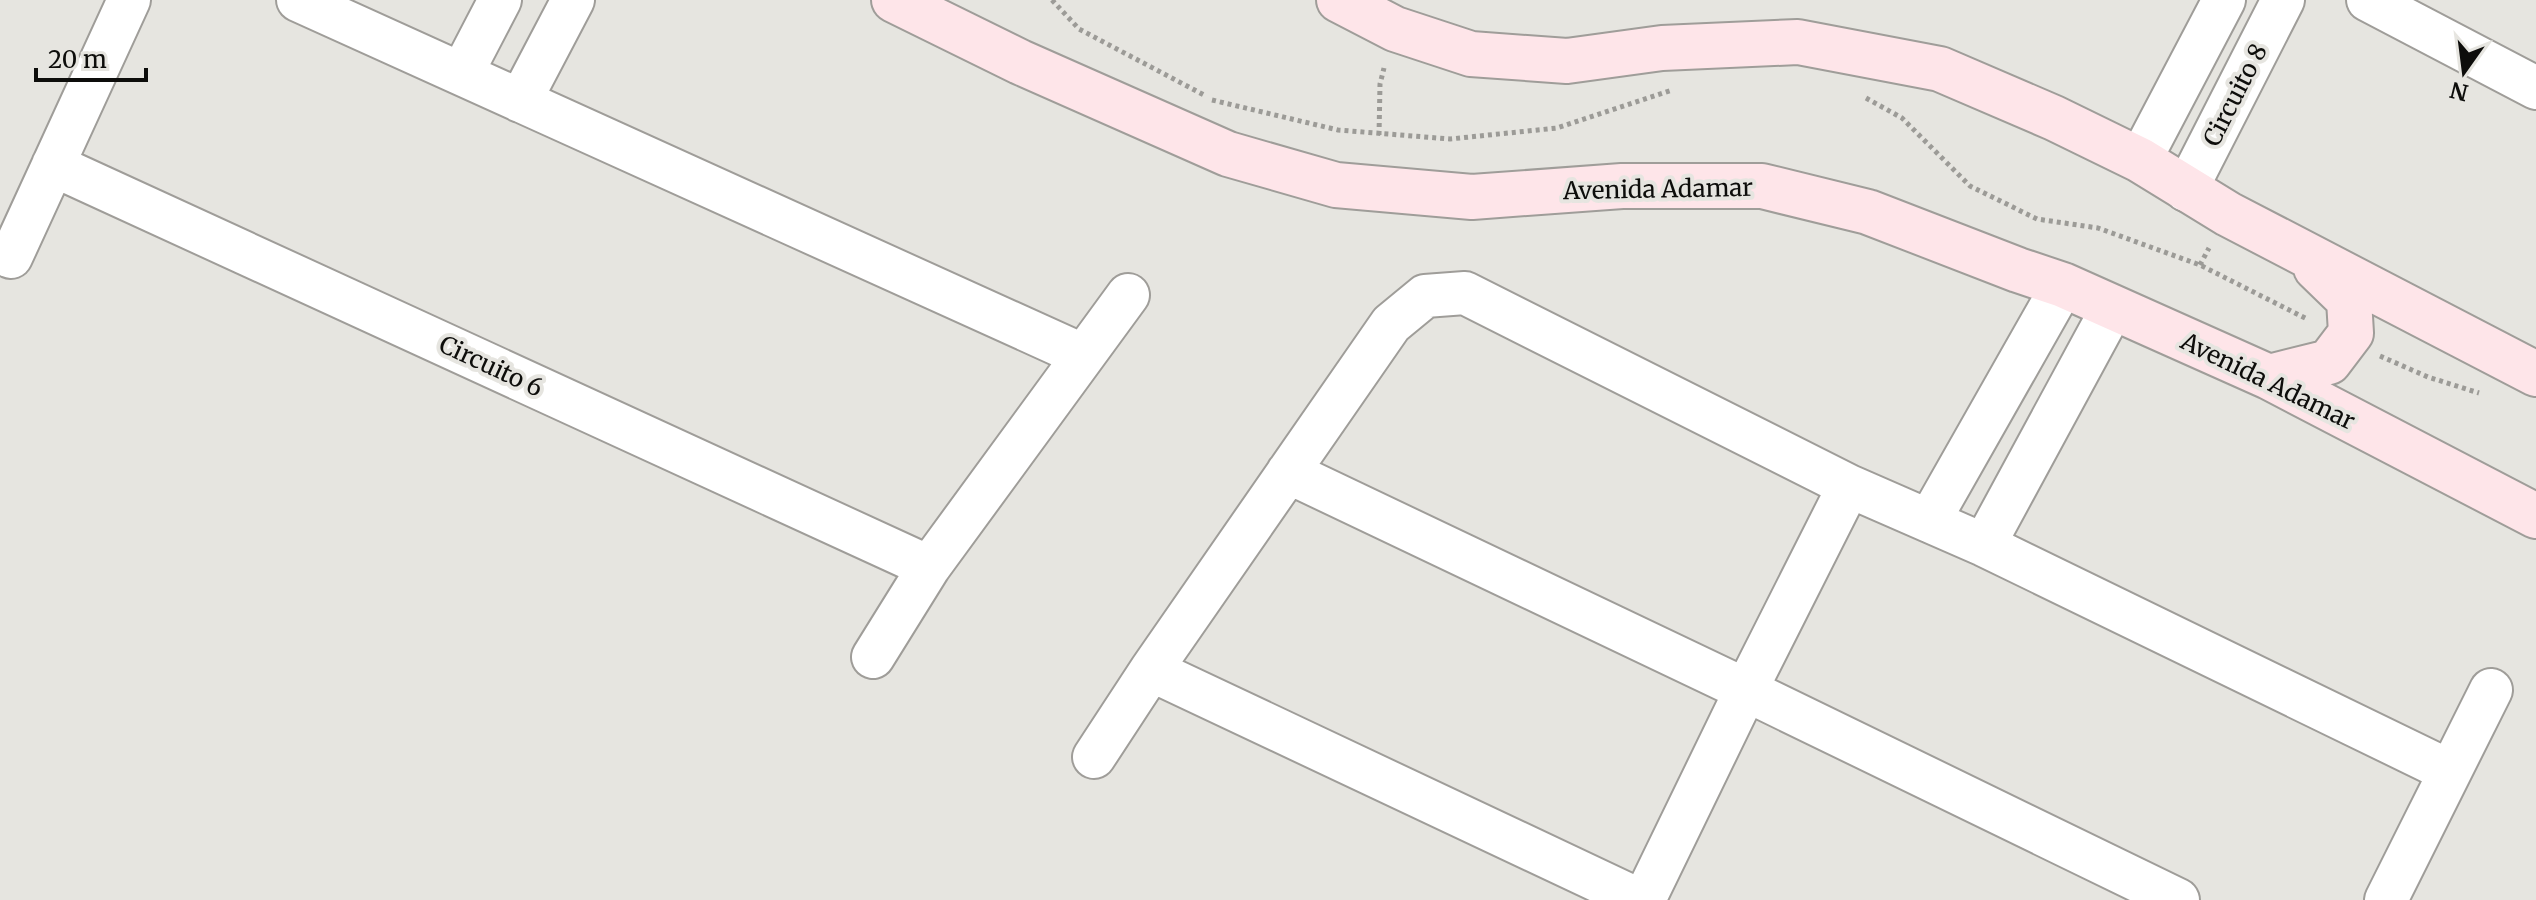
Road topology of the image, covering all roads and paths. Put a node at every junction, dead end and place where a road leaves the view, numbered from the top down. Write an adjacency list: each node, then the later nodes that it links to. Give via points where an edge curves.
1 (129, 0): 14 (street)
2 (298, 0): 10 (street)
3 (500, 0): 10 (street)
4 (573, 0): 12 (street)
5 (894, 0): 18 (street, Avenida Adamar, via 1228,154 1336,185 1472,197 1622,186 1762,186 1868,212)
6 (1339, 0): 13 (street, via 1395,29 1471,54 1567,61 1662,48 1798,42 1940,69)
7 (2224, 0): 13 (street)
8 (2283, 0): 15 (street, Circuito 8)
9 (2368, 0): 11 (street)
10 (462, 73): 12 (street)
11 (2536, 88)
12 (520, 101): 21 (street)
13 (2140, 160): 15 (street)
14 (53, 165): 17 (street); 29 (street, Circuito 6)
15 (2186, 190): 16 (street)
16 (2301, 253): 22 (street); 23 (street, via 2349,300 2351,333 2329,362)
17 (11, 257)
18 (2063, 285): 20 (street, Avenida Adamar); 27 (street)
19 (1128, 295): 21 (street)
20 (2113, 307): 23 (street, Avenida Adamar); 28 (street)
21 (1082, 355): 29 (street)
22 (2536, 374)
23 (2269, 377): 26 (street, Avenida Adamar)
24 (1288, 472): 25 (street, via 1391,324 1425,296 1465,293); 31 (street); 32 (street)
25 (1849, 486): 27 (street); 32 (street)
26 (2536, 516)
27 (1929, 521): 28 (street)
28 (1984, 545): 35 (street)
29 (929, 567): 30 (street)
30 (873, 657)
31 (1151, 670): 34 (street); 36 (street)
32 (1746, 690): 36 (street); 37 (street)
33 (2491, 690): 35 (street)
34 (1094, 757)
35 (2449, 771): 38 (street)
36 (1641, 900)
37 (2178, 900)
38 (2386, 900)

